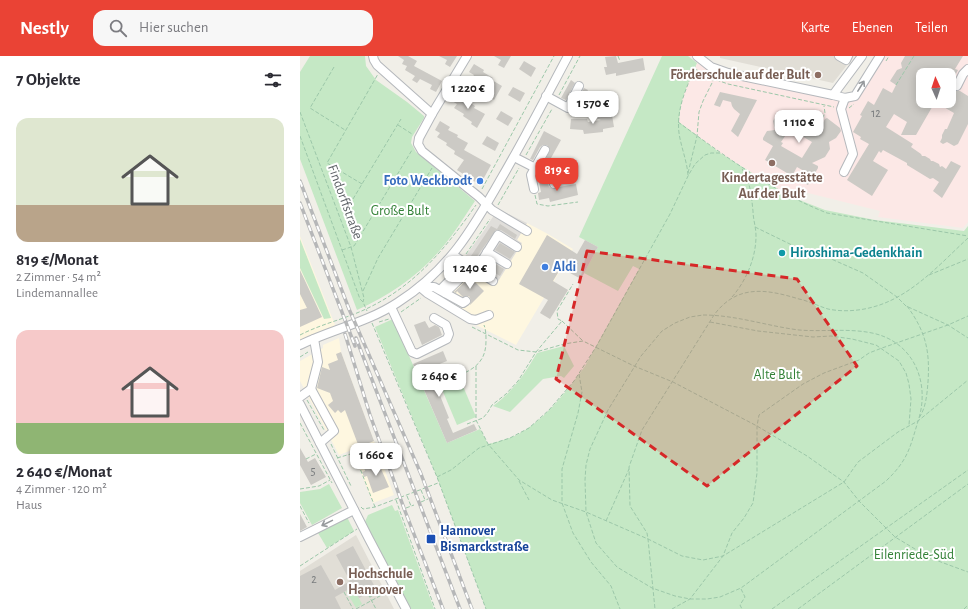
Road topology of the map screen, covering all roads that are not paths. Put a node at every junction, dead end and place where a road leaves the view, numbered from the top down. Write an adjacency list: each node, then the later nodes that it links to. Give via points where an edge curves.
1 (373, 56): 15 (street, via 381,69)
2 (467, 56): 15 (street)
3 (568, 56): 13 (street)
4 (839, 56): 5 (street, via 846,60)
5 (848, 56)
6 (880, 56): 14 (street, one-way to 6, via 855,96)
7 (698, 57): 12 (street, via 721,71)
8 (858, 57): 12 (street)
9 (968, 69): 11 (street)
10 (579, 86): 13 (street, via 568,108)
11 (957, 86)
12 (833, 95): 14 (street)
13 (546, 96): 17 (street)
14 (845, 98): 19 (street, via 841,109 853,154)
15 (432, 114): 22 (street, via 419,141 422,151)
16 (545, 150): 18 (street)
17 (514, 157): 18 (street); 22 (street)
18 (535, 168): 20 (street, via 553,177); 21 (street, via 531,175)
19 (844, 172)
20 (554, 184)
21 (534, 189)
22 (486, 205): 23 (street); 26 (street)
23 (526, 232)
24 (517, 247): 25 (street, via 498,235)
25 (487, 252): 27 (street); 28 (street)
26 (452, 255): 28 (street); 30 (street)
27 (507, 264)
28 (471, 267): 29 (street); 31 (street)
29 (493, 280)
30 (420, 287): 31 (street, via 434,287); 33 (street); 34 (street)
31 (444, 293): 32 (street, via 463,303); 33 (street)
32 (466, 301)
33 (444, 303): 35 (street, via 470,319)
34 (391, 307): 36 (street, via 412,352 417,354 447,339 450,334 446,325); 37 (street, via 368,313)
35 (486, 317)
36 (434, 318)
37 (314, 339): 38 (street); 39 (street, via 318,362)
38 (300, 345)
39 (312, 389): 40 (street); 42 (street, via 334,431)
40 (302, 396)
41 (300, 404): 42 (street)
42 (320, 443): 43 (street, via 334,478)
43 (357, 508): 44 (street, one-way to 44); 45 (street, via 362,526)
44 (300, 537)
45 (406, 609)

